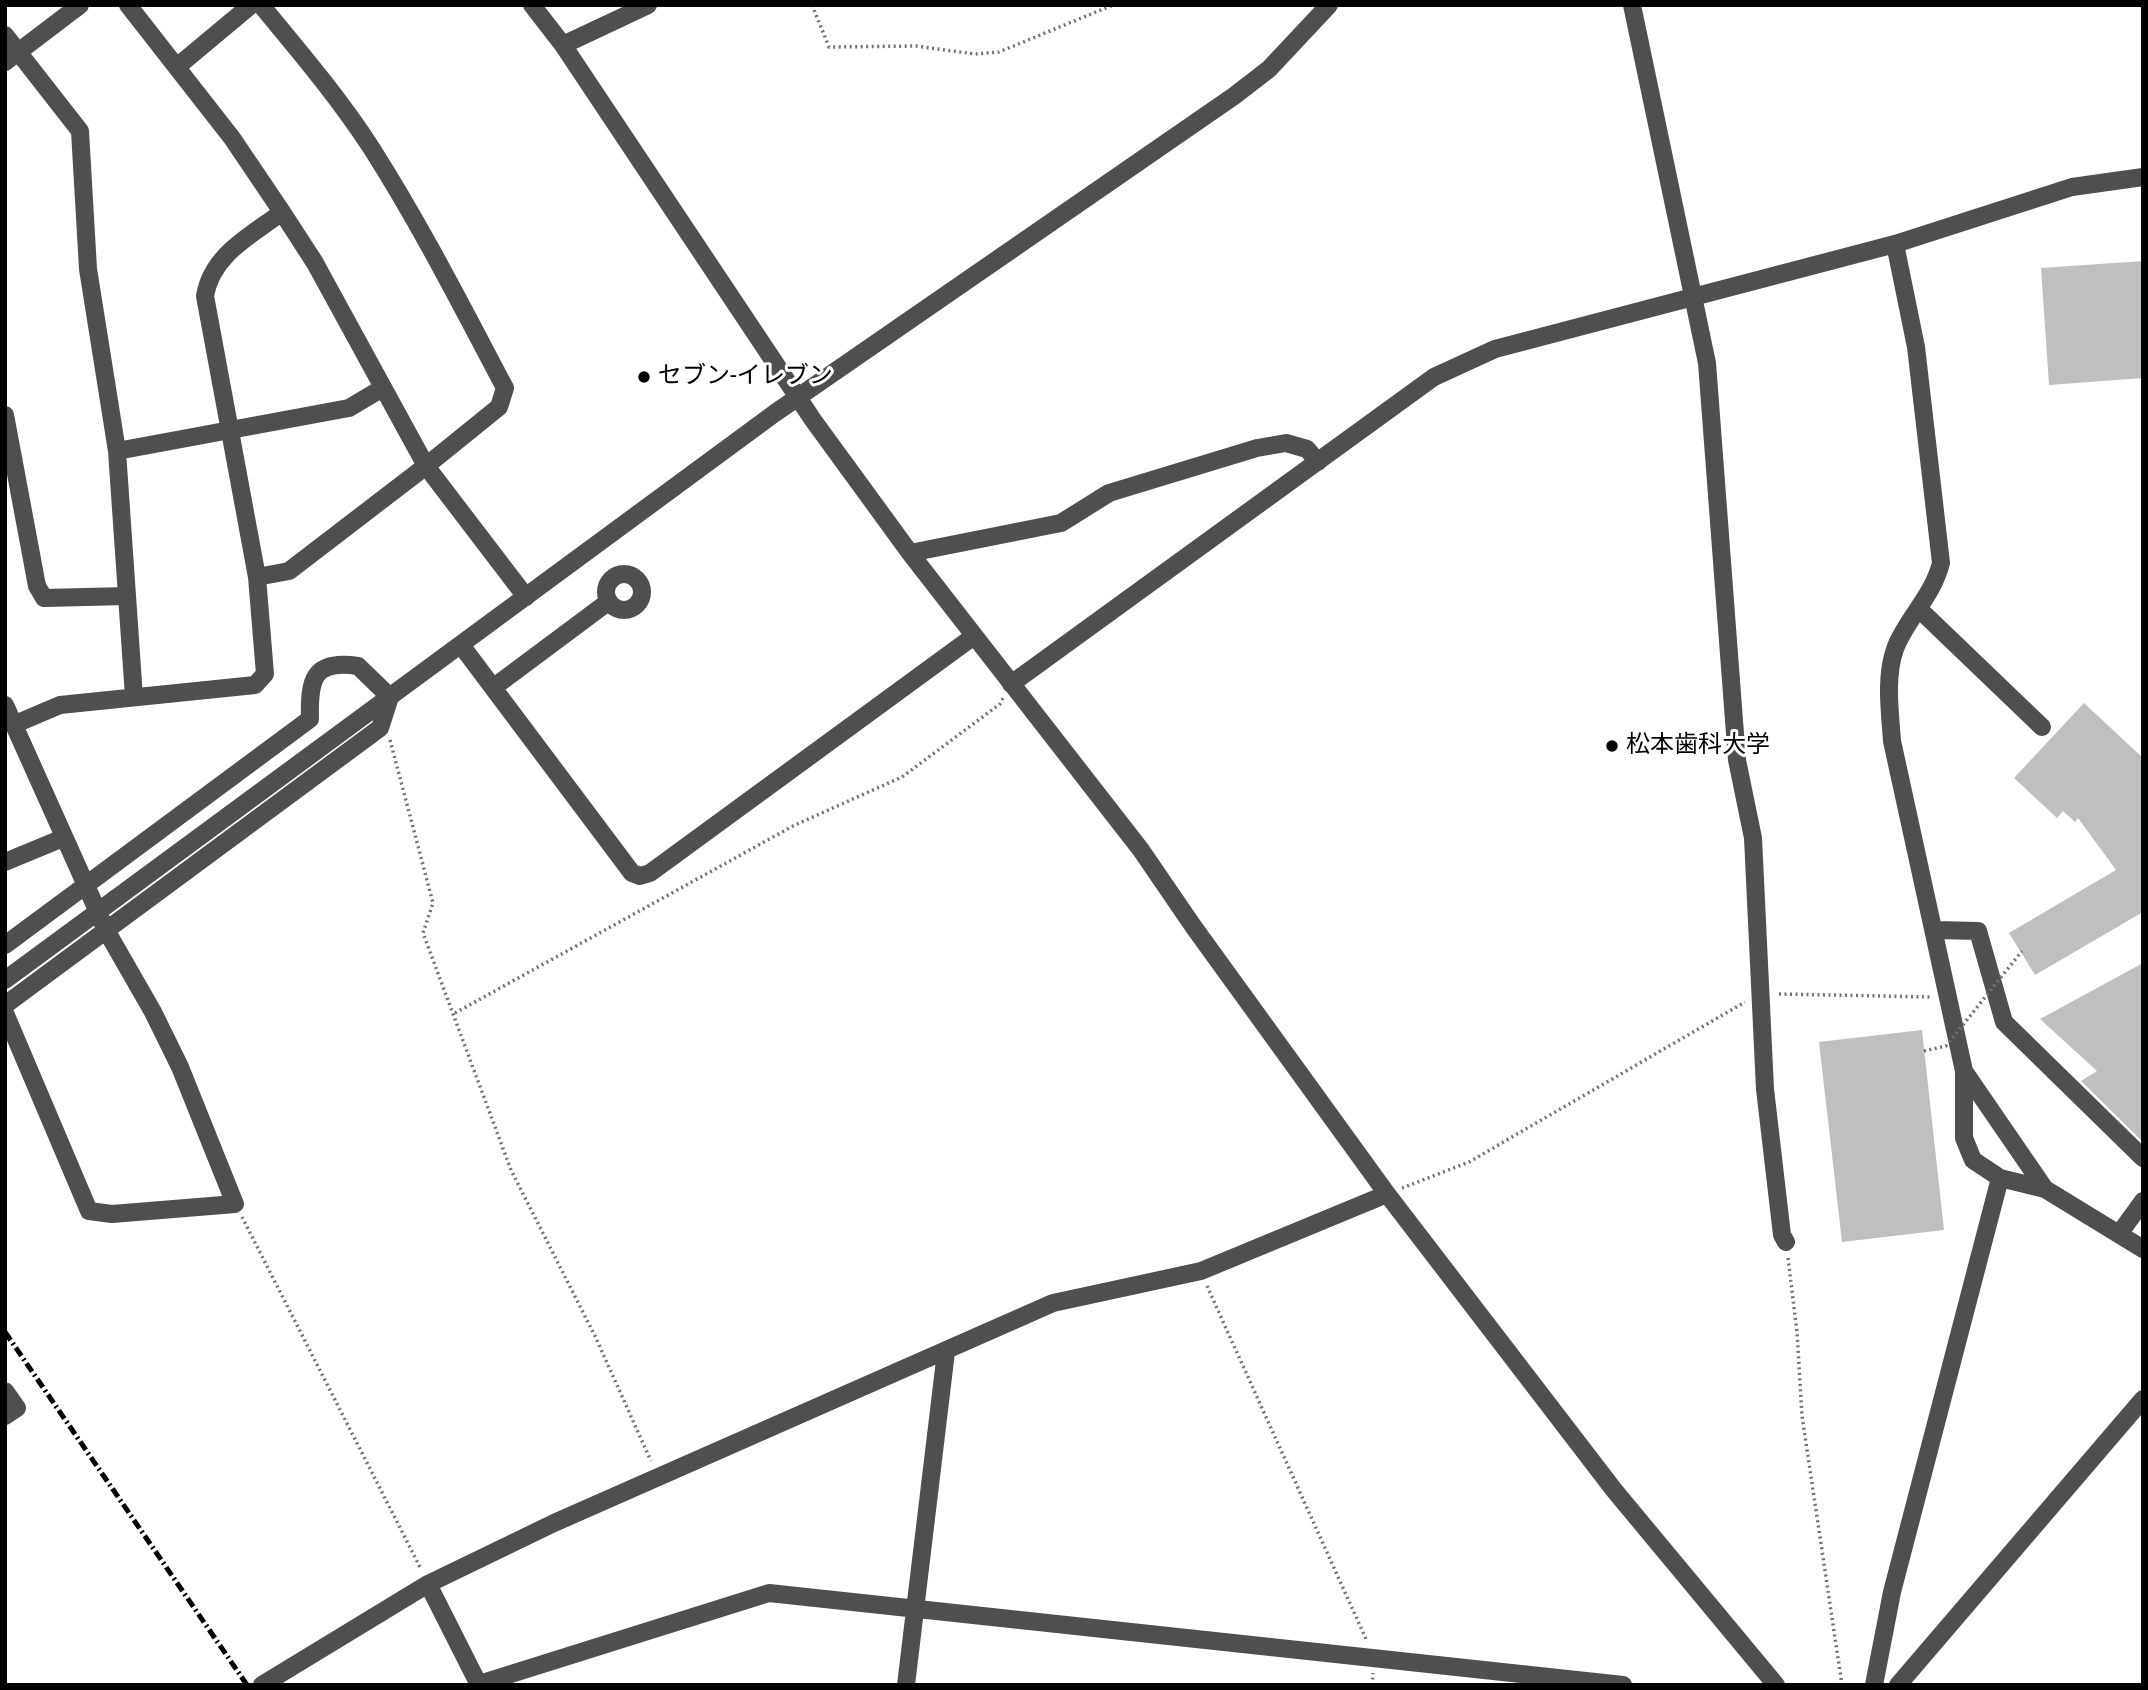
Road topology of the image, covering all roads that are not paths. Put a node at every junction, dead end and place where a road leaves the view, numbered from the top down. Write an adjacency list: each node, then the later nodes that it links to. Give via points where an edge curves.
1 (80, 5): 11 (street)
2 (128, 5): 12 (street)
3 (251, 5): 12 (street)
4 (261, 5): 24 (street, via 371,148 426,238 505,388 499,407)
5 (532, 5): 10 (street)
6 (648, 5): 10 (street)
7 (1329, 5): 18 (street, via 1269,69 1234,96)
8 (1632, 5): 16 (street)
9 (5, 35): 11 (street)
10 (563, 45): 18 (street)
11 (12, 57): 22 (street, via 80,131 88,269)
12 (178, 66): 14 (street)
13 (2143, 177): 15 (street, via 2072,187)
14 (282, 212): 17 (street, via 315,263); 20 (street, via 223,257 208,280 205,296)
15 (1895, 244): 16 (street); 30 (street, via 1916,347 1941,563)
16 (1693, 295): 23 (street, via 1483,355 1434,377); 56 (street, via 1707,363 1737,760 1754,838 1767,1102)
17 (381, 388): 20 (street, via 349,408); 24 (street)
18 (799, 396): 25 (street); 28 (street)
19 (5, 415): 21 (street)
20 (230, 430): 22 (street); 26 (street)
21 (8, 447): 27 (street, via 37,586 44,597)
22 (117, 451): 27 (street)
23 (1318, 462): 25 (street, via 1307,449 1286,443 1257,448 1109,493 1061,523); 33 (street)
24 (426, 466): 26 (street, via 289,571); 28 (street)
25 (910, 553): 31 (street)
26 (257, 577): 35 (street, via 265,674 255,685)
27 (127, 596): 35 (street)
28 (526, 597): 32 (street)
29 (608, 602): 34 (street)
30 (1920, 610): 39 (street); 44 (street, via 1895,649 1889,688 1892,741)
31 (974, 636): 33 (street); 34 (street, via 640,876 632,873)
32 (461, 645): 34 (street); 36 (street)
33 (1011, 684): 53 (street, via 1141,850)
34 (494, 687)
35 (134, 697): 38 (street, via 60,705)
36 (390, 697): 42 (street, via 358,666 328,666 316,674 309,691 310,719); 43 (street, via 380,727); 46 (street, bridge)
37 (5, 705): 38 (street)
38 (13, 725): 40 (street)
39 (2042, 727)
40 (63, 838): 41 (street); 42 (street)
41 (5, 862)
42 (88, 886): 43 (street); 45 (street)
43 (106, 930): 47 (street); 48 (street, via 180,1067 235,1204 112,1214 89,1211)
44 (1934, 930): 49 (street); 50 (street, via 1978,931 2004,1022)
45 (5, 945)
46 (5, 980)
47 (5, 1005)
48 (5, 1013)
49 (1964, 1071): 51 (street, via 1964,1139 1979,1167); 52 (street)
50 (2143, 1158)
51 (2000, 1178): 52 (street); 69 (street, via 1892,1592)
52 (2045, 1189): 55 (street)
53 (1387, 1194): 58 (street, via 1201,1271 1053,1303); 64 (street)
54 (2143, 1201): 55 (street)
55 (2119, 1234): 57 (street)
56 (1786, 1242)
57 (2143, 1249)
58 (946, 1352): 62 (street, via 658,1477); 63 (street)
59 (5, 1391): 61 (street, via 17,1408)
60 (2143, 1399): 70 (street)
61 (5, 1416)
62 (428, 1584): 65 (street); 66 (street)
63 (914, 1607): 65 (street, via 769,1593); 67 (street); 68 (street)
64 (1766, 1681)
65 (479, 1684)
66 (262, 1685)
67 (906, 1685)
68 (1623, 1685)
69 (1874, 1685)
70 (1898, 1685)

